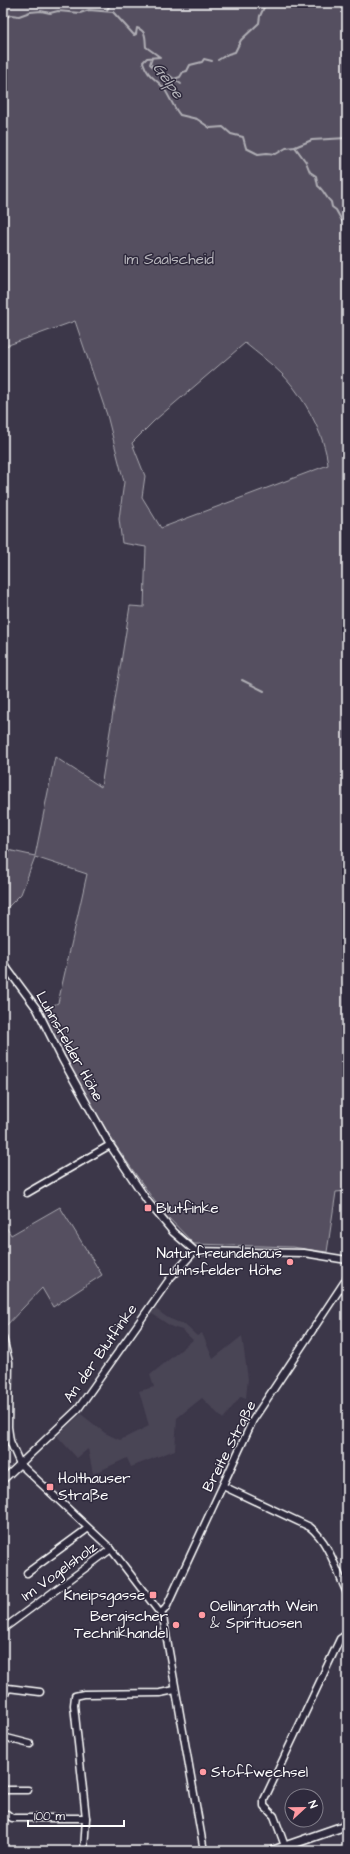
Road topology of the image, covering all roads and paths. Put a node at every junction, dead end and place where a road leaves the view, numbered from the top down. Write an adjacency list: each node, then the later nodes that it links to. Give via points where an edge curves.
1 (3, 963): 2 (street, Luhnsfelder Höhe, via 38,1009 62,1059)
2 (110, 1145): 3 (street); 4 (street, Luhnsfelder Höhe, via 162,1220)
3 (27, 1193)
4 (195, 1251): 5 (street, via 304,1253); 8 (street, An der Blutfinke, via 171,1276 78,1409)
5 (347, 1260)
6 (347, 1278): 10 (street, Breite Straße, via 253,1420)
7 (3, 1338): 8 (street, via 9,1362 8,1427 10,1441)
8 (20, 1464): 9 (street, An der Blutfinke); 11 (street)
9 (3, 1480)
10 (223, 1486): 14 (street, via 316,1532); 15 (street, Breite Straße)
11 (87, 1529): 12 (street); 13 (street)
12 (111, 1549): 15 (street); 16 (street, Im Vogelsholz)
13 (27, 1573)
14 (347, 1593)
15 (162, 1615): 18 (street)
16 (3, 1629)
17 (347, 1634): 29 (street, via 340,1639 264,1800 264,1806 274,1816)
18 (175, 1690): 27 (street, via 160,1693 75,1696); 31 (street)
19 (40, 1692): 20 (street, via 8,1688)
20 (3, 1698): 21 (street)
21 (3, 1706)
22 (3, 1737): 23 (street)
23 (30, 1744)
24 (3, 1790): 25 (street)
25 (28, 1790)
26 (7, 1814): 27 (street, via 12,1818)
27 (86, 1818): 30 (street)
28 (347, 1824): 29 (main road)
29 (285, 1846): 32 (main road)
30 (84, 1851)
31 (204, 1851)
32 (272, 1851)

